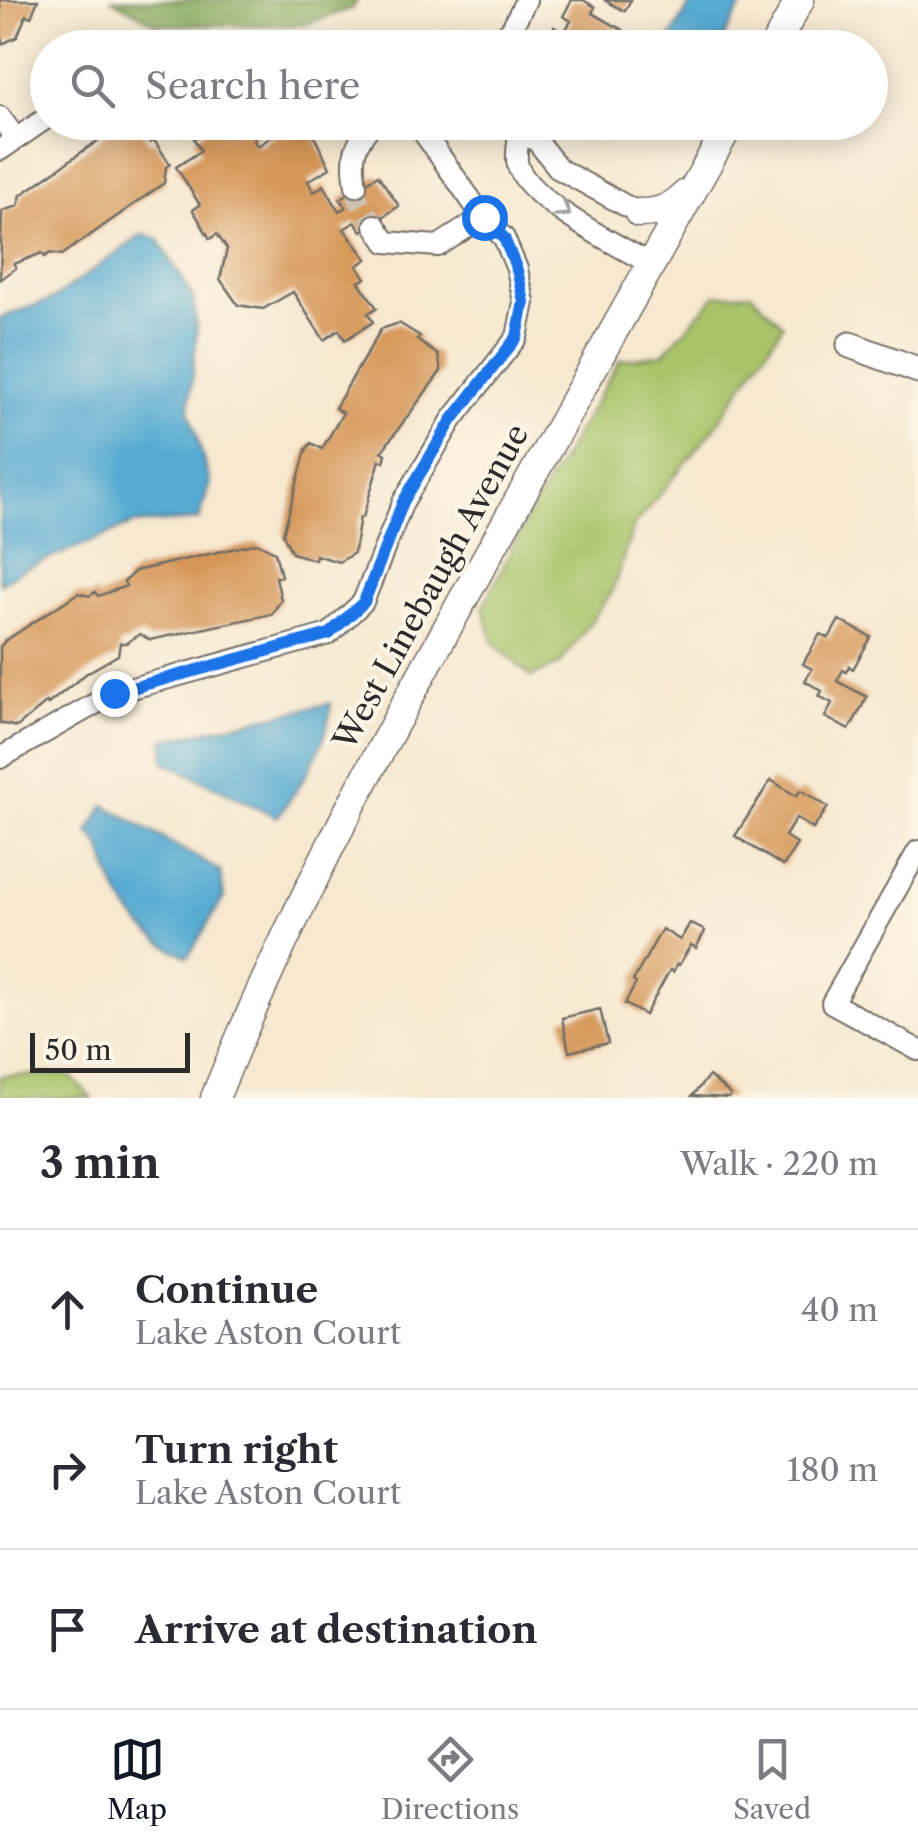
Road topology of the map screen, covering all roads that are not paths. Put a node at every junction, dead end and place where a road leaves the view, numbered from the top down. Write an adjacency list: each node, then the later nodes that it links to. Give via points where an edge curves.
1 (526, 0): 3 (street)
2 (800, 0): 4 (main road)
3 (510, 30)
4 (783, 30)
5 (0, 118): 12 (street)
6 (30, 129): 12 (street)
7 (358, 140): 13 (street)
8 (429, 140): 16 (street)
9 (516, 140): 18 (street, one-way to 18, via 519,169 530,185)
10 (536, 140): 15 (street, via 568,174)
11 (721, 140): 14 (main road, West Linebaugh Avenue)
12 (8, 144)
13 (356, 186)
14 (694, 186): 15 (main road, via 672,207); 18 (main road, West Linebaugh Avenue)
15 (640, 213)
16 (484, 217): 17 (street, via 438,246 386,242); 21 (street, via 504,238 517,270 524,302 517,337 452,420 403,502 364,602 329,634 114,693)
17 (375, 225)
18 (651, 264): 24 (main road, West Linebaugh Avenue, via 380,747 317,870)
19 (850, 345): 20 (street)
20 (918, 370)
21 (0, 758)
22 (918, 851): 23 (street, via 832,1003)
23 (918, 1050)
24 (216, 1098)

